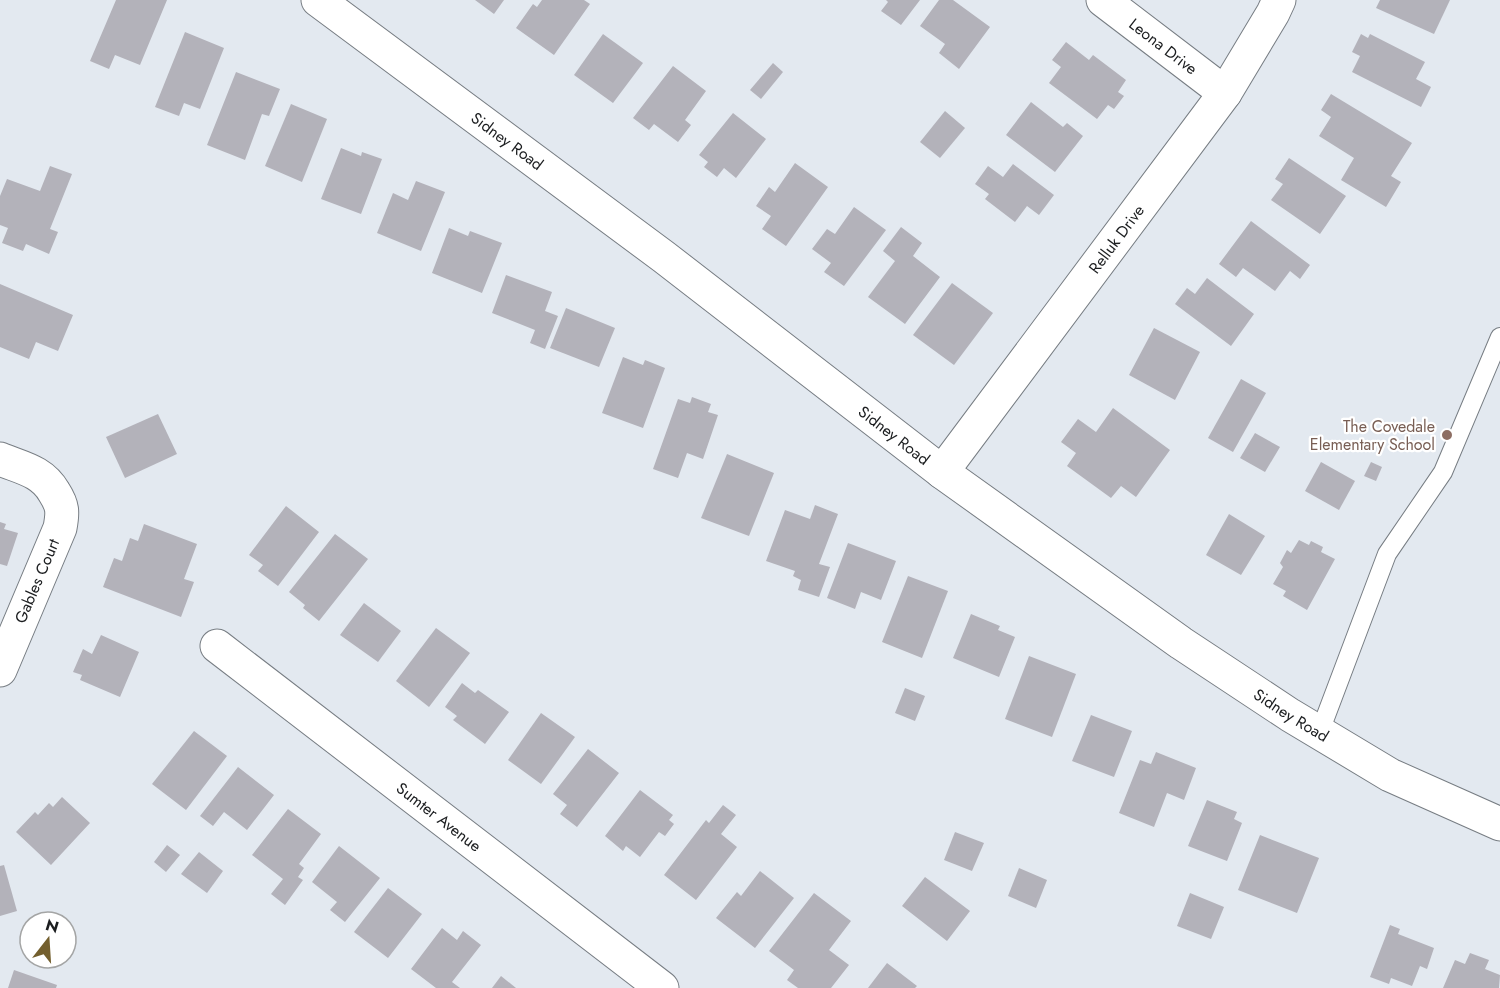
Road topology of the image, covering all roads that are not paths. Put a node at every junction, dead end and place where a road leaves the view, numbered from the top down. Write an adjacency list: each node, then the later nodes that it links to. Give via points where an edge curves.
1 (318, 0): 7 (street, Sidney Road, via 664,257)
2 (1103, 0): 4 (street, Leona Drive)
3 (1279, 0): 4 (street, Relluk Drive)
4 (1226, 93): 7 (street, Relluk Drive)
5 (1500, 337): 10 (lane, via 1443,472 1387,554)
6 (0, 459): 9 (street, Gables Court, via 42,476 55,492 63,514)
7 (942, 472): 10 (street, Sidney Road, via 1181,643)
8 (217, 646): 12 (street, Sumter Avenue)
9 (0, 670)
10 (1319, 734): 11 (street, Sidney Road, via 1390,775)
11 (1500, 824)
12 (662, 988)

